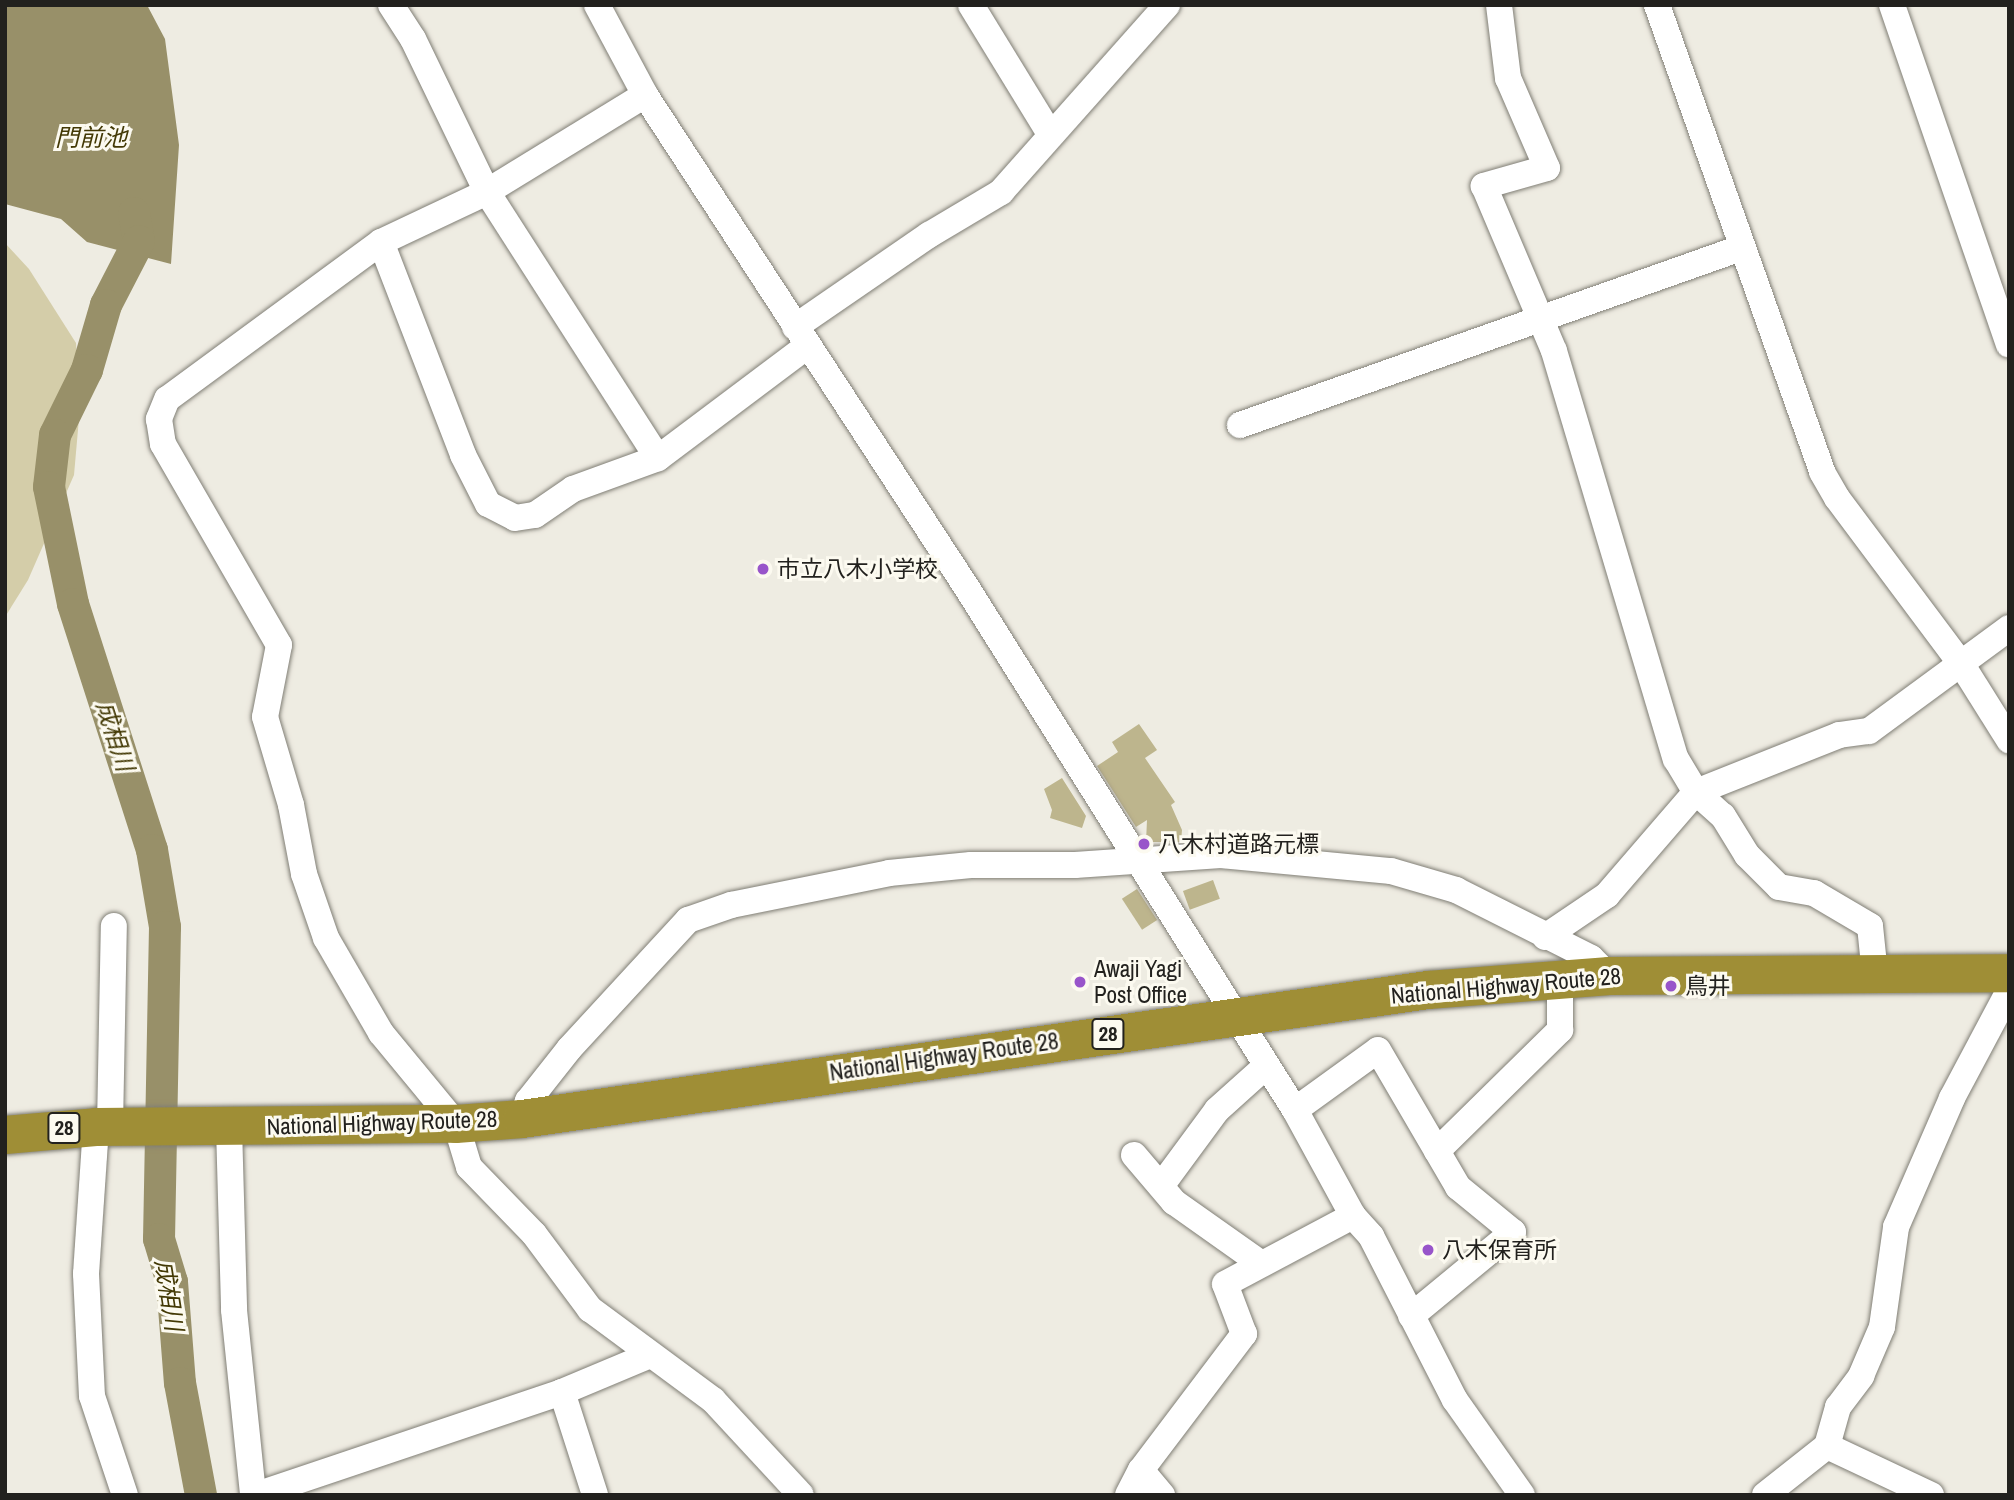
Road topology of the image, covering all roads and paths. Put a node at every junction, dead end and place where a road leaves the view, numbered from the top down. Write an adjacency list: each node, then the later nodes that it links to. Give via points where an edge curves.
1 (391, 5): 10 (street, via 413,39)
2 (597, 5): 8 (street)
3 (971, 5): 9 (street)
4 (1167, 5): 9 (street)
5 (1499, 5): 13 (street, via 1508,78 1547,168 1484,186)
6 (1657, 5): 12 (street)
7 (1892, 5): 15 (street)
8 (645, 95): 10 (street); 14 (street)
9 (1050, 134): 14 (street, via 1001,192 929,235)
10 (486, 192): 11 (street); 17 (street)
11 (381, 242): 17 (street, via 463,456 493,510 515,517 534,515 573,489); 34 (street, via 167,399 159,419 163,444 279,645 265,718 291,805 304,874 326,938 381,1033)
12 (1741, 248): 13 (street); 19 (street, via 1822,472)
13 (1542, 318): 16 (street); 21 (street, via 1676,759)
14 (800, 337): 17 (street); 22 (street, via 967,588)
15 (2009, 344)
16 (1240, 425)
17 (658, 458)
18 (2009, 628): 19 (street)
19 (1962, 665): 20 (street); 21 (street, via 1870,731 1839,735)
20 (2009, 740)
21 (1696, 792): 24 (street, via 1606,895); 26 (street, via 1723,816 1747,855 1779,887 1814,893 1870,926)
22 (1139, 860): 24 (street, via 1221,855 1391,871 1456,890); 30 (street); 33 (street, via 971,865 889,873 731,905 688,920 569,1049 528,1101)
23 (114, 926): 35 (street)
24 (1545, 937): 27 (street, via 1591,958)
25 (2009, 973): 26 (highway, National Highway Route 28 / 28)
26 (1875, 974): 27 (highway, National Highway Route 28 / 28)
27 (1609, 976): 28 (highway, National Highway Route 28 / 28)
28 (1560, 980): 30 (highway, National Highway Route 28 / 28, via 1428,990); 38 (street, via 1560,1030)
29 (2009, 991): 46 (street, via 1952,1098 1896,1227 1882,1327 1861,1376 1838,1407)
30 (1234, 1015): 31 (street); 33 (highway, National Highway Route 28 / 28)
31 (1266, 1066): 32 (street); 40 (street, via 1217,1110)
32 (1295, 1110): 38 (street, via 1378,1051); 41 (street)
33 (522, 1119): 34 (highway, National Highway Route 28 / 28)
34 (456, 1124): 36 (highway, National Highway Route 28 / 28); 44 (street, via 469,1167 534,1234 590,1308)
35 (110, 1126): 36 (highway, National Highway Route 28 / 28); 37 (highway, National Highway Route 28 / 28); 49 (street, via 86,1274 92,1396)
36 (219, 1127): 50 (street)
37 (5, 1135)
38 (1437, 1152): 43 (street, via 1458,1187 1513,1232)
39 (1134, 1154): 40 (street)
40 (1161, 1186): 42 (street, via 1174,1202)
41 (1353, 1216): 42 (street); 43 (street, via 1371,1236)
42 (1260, 1263): 47 (street, via 1225,1284 1244,1334)
43 (1410, 1316): 48 (street, via 1454,1400)
44 (650, 1354): 45 (street); 52 (street, via 713,1400)
45 (562, 1392): 50 (street); 51 (street)
46 (1827, 1446): 55 (street); 56 (street)
47 (1141, 1470): 53 (street); 54 (street)
48 (1521, 1494)
49 (125, 1495)
50 (255, 1495)
51 (595, 1495)
52 (801, 1495)
53 (1128, 1495)
54 (1162, 1495)
55 (1765, 1495)
56 (1931, 1495)

